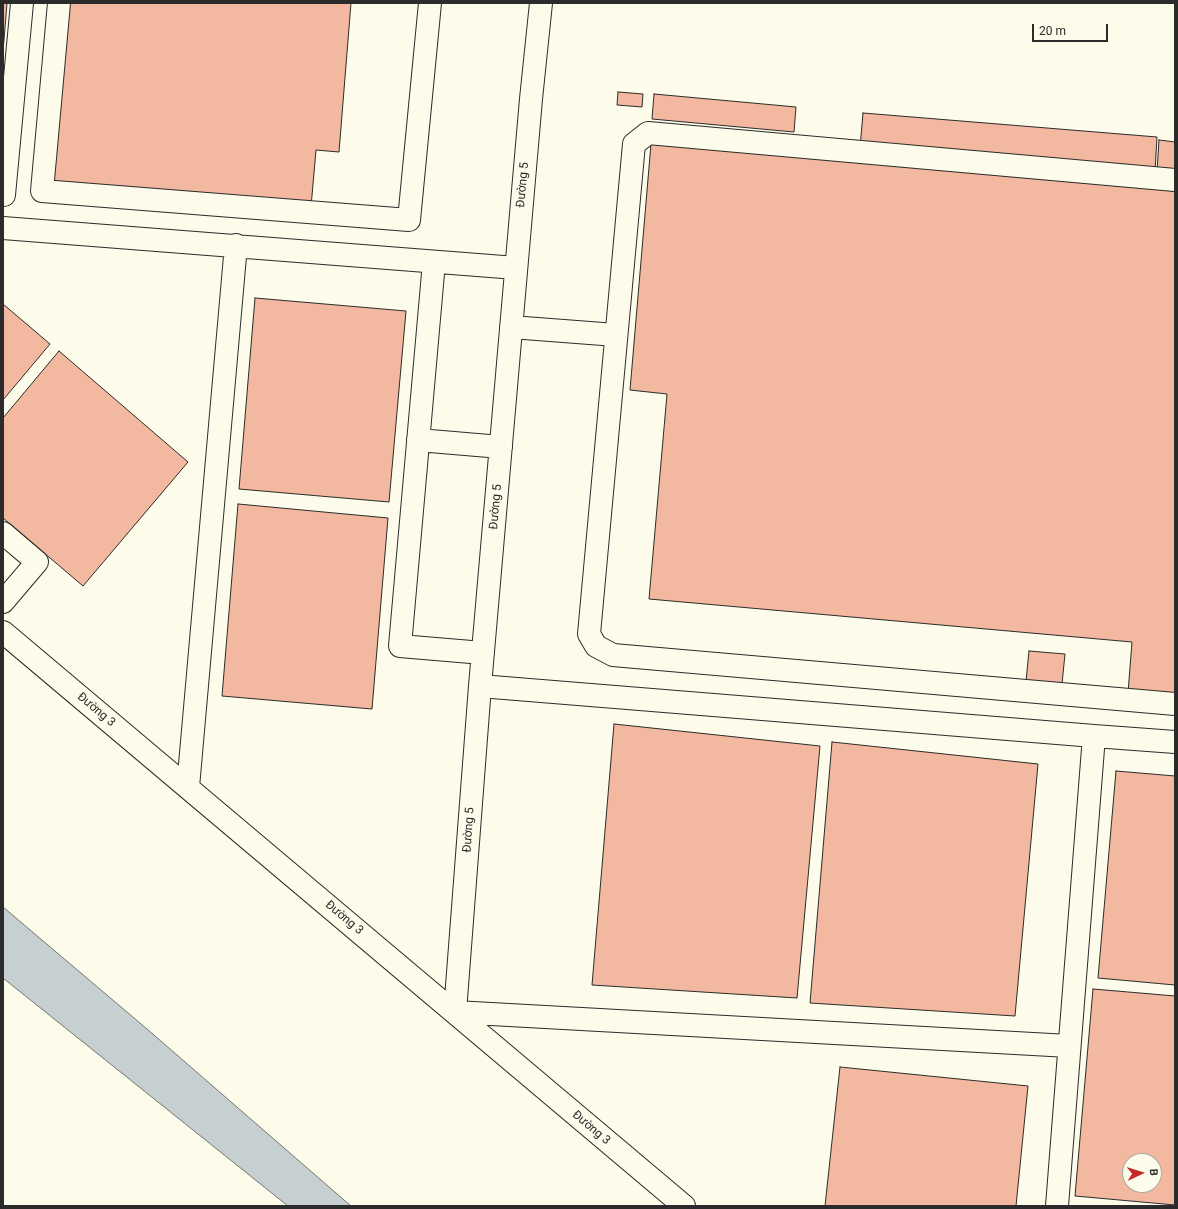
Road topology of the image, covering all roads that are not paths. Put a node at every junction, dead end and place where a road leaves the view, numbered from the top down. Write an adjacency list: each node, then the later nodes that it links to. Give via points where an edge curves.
1 (22, 3): 6 (street)
2 (59, 3): 3 (street, via 42,191 409,220)
3 (430, 3)
4 (541, 3): 10 (street, Đường 5)
5 (1175, 180): 12 (street, via 648,133 634,144)
6 (4, 195)
7 (3, 228): 8 (street)
8 (236, 245): 9 (street); 23 (street)
9 (434, 262): 10 (street); 13 (street)
10 (516, 268): 11 (street, Đường 5)
11 (511, 327): 12 (street); 14 (street, Đường 5)
12 (616, 335): 20 (street, via 589,634 596,646 613,655)
13 (418, 440): 14 (street); 18 (street, via 400,646)
14 (501, 447): 18 (street, Đường 5)
15 (3, 533): 16 (street, via 38,562)
16 (3, 602)
17 (3, 632): 23 (street, Đường 3)
18 (483, 653): 19 (street, Đường 5)
19 (480, 686): 21 (street); 24 (street, Đường 5)
20 (1175, 704)
21 (1094, 736): 22 (street); 25 (street)
22 (1175, 742)
23 (188, 787): 24 (street, Đường 3)
24 (455, 1012): 25 (street); 26 (street, Đường 3)
25 (1069, 1046): 27 (street)
26 (684, 1206)
27 (1057, 1206)

